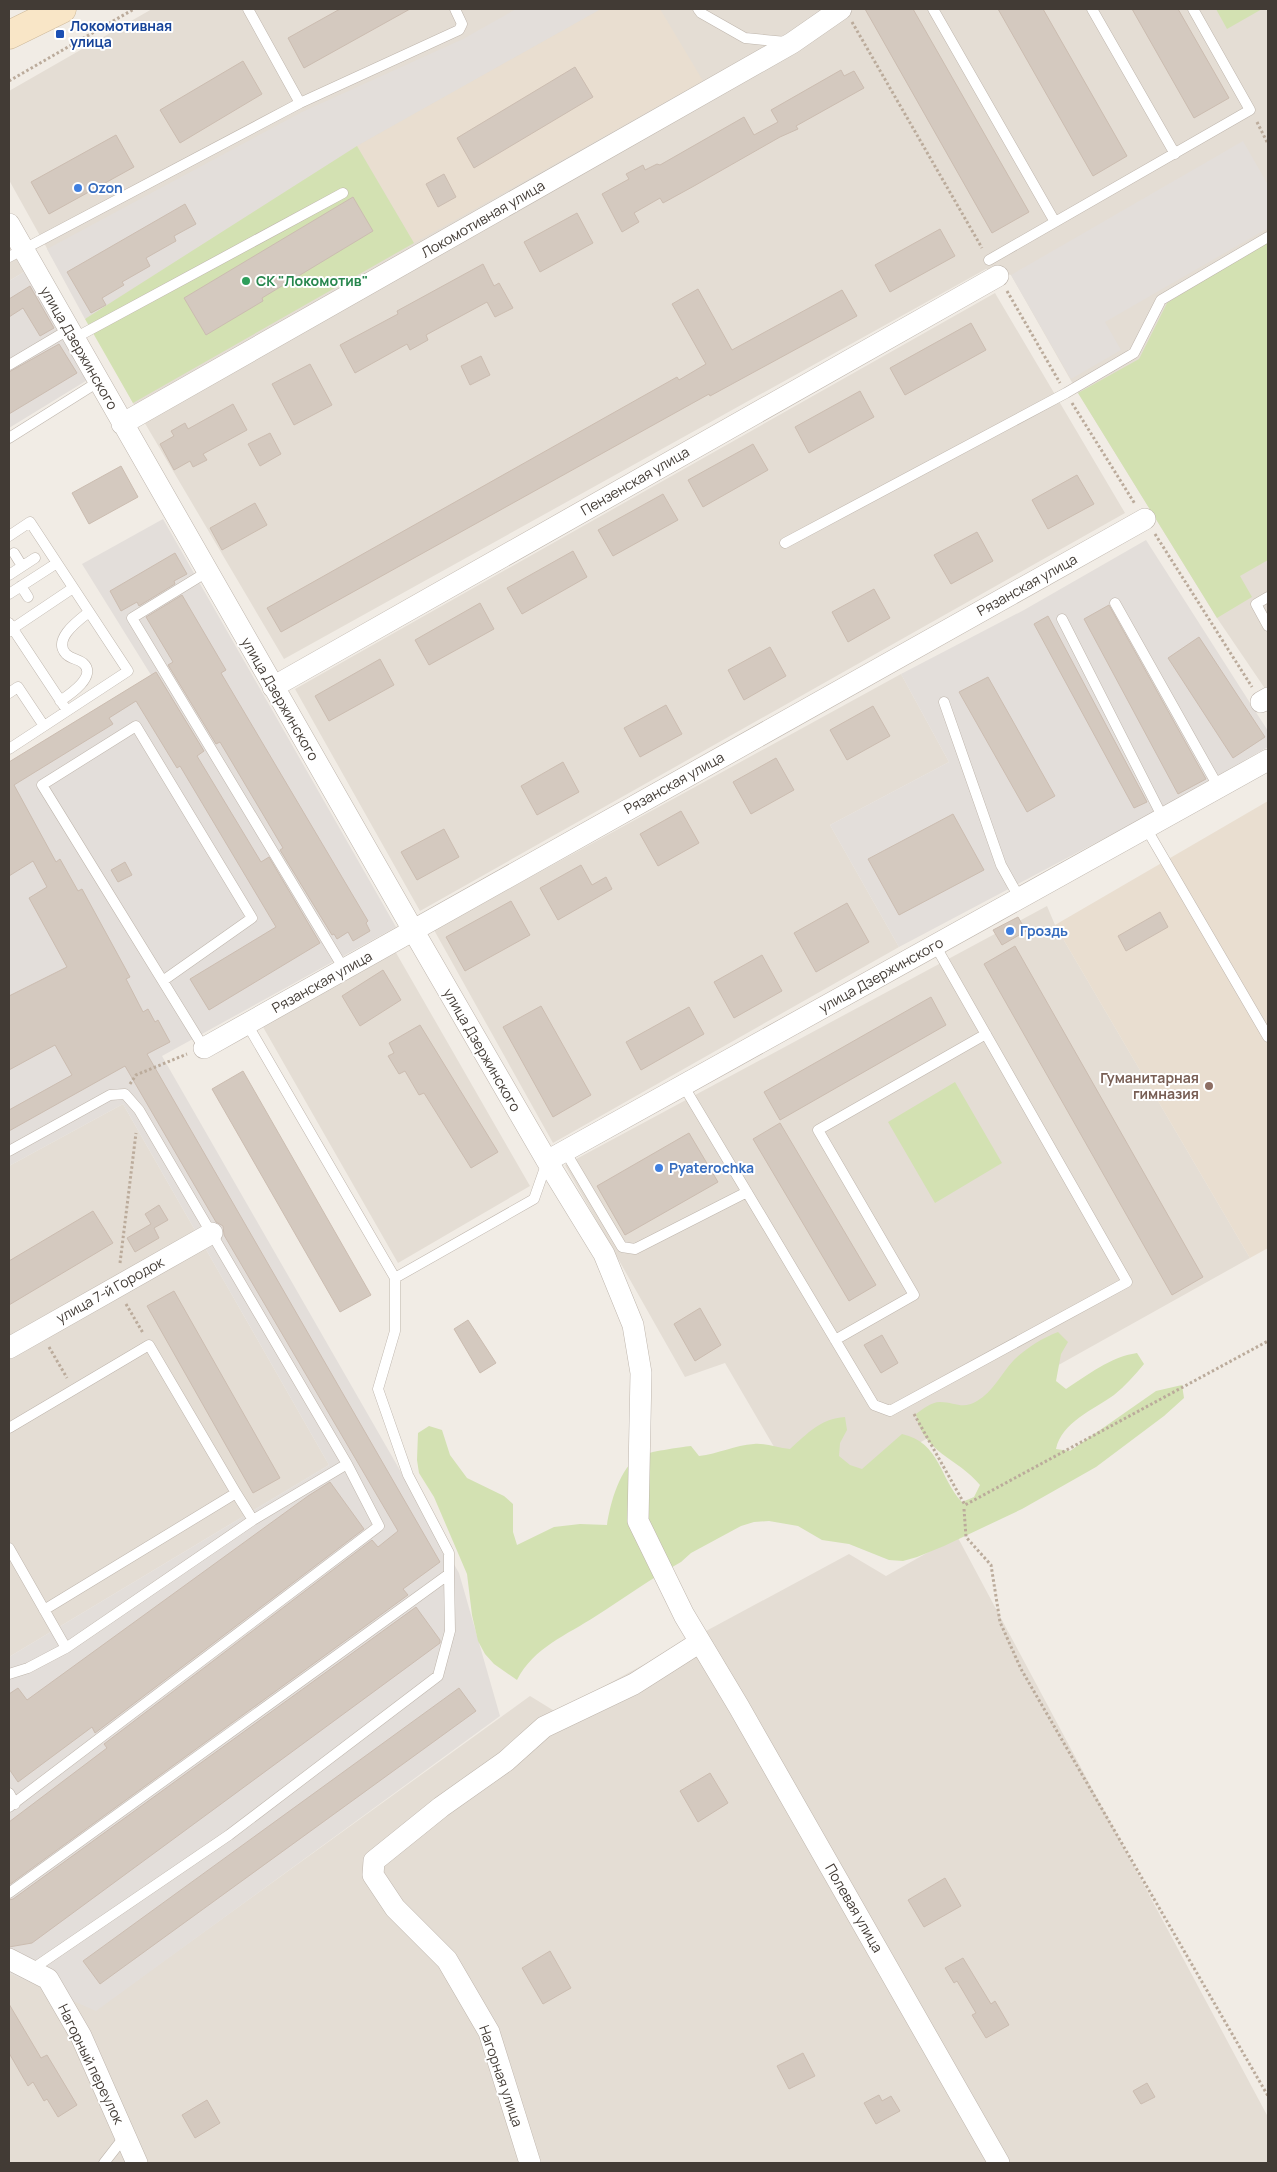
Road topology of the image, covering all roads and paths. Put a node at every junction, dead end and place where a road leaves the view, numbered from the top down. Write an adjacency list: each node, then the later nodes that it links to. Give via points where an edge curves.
1 (62, 9): 10 (street)
2 (134, 9): 12 (path)
3 (248, 9): 13 (lane)
4 (455, 9): 13 (lane, via 462,24 459,30)
5 (698, 9): 11 (lane, via 745,38)
6 (933, 9): 18 (lane)
7 (1092, 9): 16 (lane)
8 (1194, 9): 14 (lane)
9 (845, 13): 11 (street, Локомотивная улица); 22 (path)
10 (9, 35)
11 (792, 43): 27 (street, Локомотивная улица)
12 (9, 81)
13 (300, 103): 21 (lane)
14 (1250, 110): 15 (path); 16 (lane)
15 (1268, 144)
16 (1175, 154): 18 (lane)
17 (343, 193): 23 (lane)
18 (1055, 222): 22 (lane)
19 (9, 224): 21 (street, улица Дзержинского)
20 (1268, 237): 26 (lane, via 1161,300 1134,353)
21 (15, 253): 23 (street, улица Дзержинского)
22 (994, 268): 26 (path); 48 (street, Пензенская улица)
23 (71, 335): 24 (lane); 25 (street, улица Дзержинского)
24 (9, 365)
25 (98, 382): 27 (street, улица Дзержинского); 28 (lane)
26 (1066, 393): 29 (path); 31 (lane)
27 (122, 424): 36 (street, улица Дзержинского)
28 (9, 438)
29 (1145, 519): 50 (path); 60 (street, Рязанская улица)
30 (9, 536): 34 (lane, via 30,522)
31 (785, 543)
32 (14, 553): 35 (lane)
33 (35, 558): 35 (lane)
34 (56, 563): 38 (lane); 39 (lane)
35 (22, 566): 37 (lane)
36 (207, 572): 48 (street, улица Дзержинского); 62 (lane, via 132,618)
37 (9, 576)
38 (21, 586): 40 (lane); 41 (lane)
39 (73, 588): 44 (lane); 47 (lane)
40 (9, 594)
41 (28, 597)
42 (1268, 597): 46 (lane, via 1256,604)
43 (1115, 604): 57 (lane)
44 (89, 612): 51 (lane, via 68,631 62,643 67,655 84,664 86,677 81,686); 53 (lane, via 128,670)
45 (1062, 620): 58 (lane)
46 (1268, 626)
47 (10, 628): 51 (lane)
48 (273, 687): 60 (street, улица Дзержинского)
49 (9, 693): 54 (lane, via 18,687)
50 (1265, 700)
51 (60, 701): 53 (lane)
52 (944, 702): 59 (lane, via 1001,865)
53 (67, 711): 54 (lane)
54 (44, 726): 55 (lane)
55 (9, 749)
56 (1268, 760): 57 (street, улица Дзержинского)
57 (1220, 788): 58 (street, улица Дзержинского)
58 (1155, 823): 59 (street, улица Дзержинского); 66 (lane)
59 (1020, 899): 61 (street, улица Дзержинского)
60 (413, 930): 62 (street, Рязанская улица); 72 (street, улица Дзержинского)
61 (935, 945): 65 (lane); 68 (street, улица Дзержинского)
62 (344, 969): 64 (street, Рязанская улица)
63 (164, 980): 63 (lane, via 42,785 136,726 252,918); 67 (lane)
64 (247, 1024): 67 (street, Рязанская улица); 75 (lane)
65 (986, 1034): 78 (lane, via 818,1130 914,1295); 83 (lane, via 1127,1282)
66 (1268, 1038)
67 (204, 1048): 69 (path, via 136,1075)
68 (684, 1085): 72 (street, улица Дзержинского); 73 (lane)
69 (125, 1094): 70 (lane); 71 (lane, via 110,1095)
70 (139, 1110): 74 (lane); 76 (path)
71 (9, 1151)
72 (556, 1156): 73 (lane, via 622,1247 635,1249); 75 (lane, via 534,1199); 93 (street, Полевая улица, via 604,1254 633,1325 641,1373 638,1522)
73 (747, 1192): 78 (lane)
74 (212, 1233): 76 (street, улица 7-й Городок); 85 (lane)
75 (395, 1278): 90 (lane, via 395,1331 378,1389 408,1475 449,1553)
76 (116, 1287): 77 (street, улица 7-й Городок); 80 (path)
77 (40, 1330): 81 (street, улица 7-й Городок); 82 (path)
78 (835, 1340): 83 (lane, via 874,1405 890,1411)
79 (1268, 1341): 83 (path, via 966,1505)
80 (149, 1345): 82 (lane); 86 (lane)
81 (9, 1348)
82 (74, 1390): 84 (lane)
83 (906, 1401)
84 (9, 1428)
85 (347, 1464): 88 (lane); 96 (lane, via 379,1526)
86 (236, 1493): 88 (lane); 91 (lane)
87 (964, 1510): 100 (path, via 966,1537 991,1565 1000,1622 1021,1669)
88 (253, 1520): 92 (lane)
89 (9, 1548): 91 (lane)
90 (449, 1574): 97 (lane); 99 (lane, via 450,1631 438,1676 229,1835)
91 (44, 1610): 92 (lane)
92 (66, 1648): 94 (lane)
93 (704, 1648): 104 (street, Нагорная улица, via 544,1727 506,1761 441,1807 374,1861 373,1874 394,1908 447,1960 489,2032); 105 (street, Полевая улица)
94 (9, 1674)
95 (9, 1793): 96 (lane)
96 (12, 1806)
97 (9, 1893)
98 (9, 1960): 99 (street, Нагорный переулок)
99 (31, 1970): 101 (street, Нагорный переулок, via 48,1979 81,2036)
100 (1268, 2096)
101 (126, 2135): 102 (lane); 103 (street, Нагорный переулок)
102 (104, 2163)
103 (137, 2163)
104 (530, 2163)
105 (1000, 2163)

